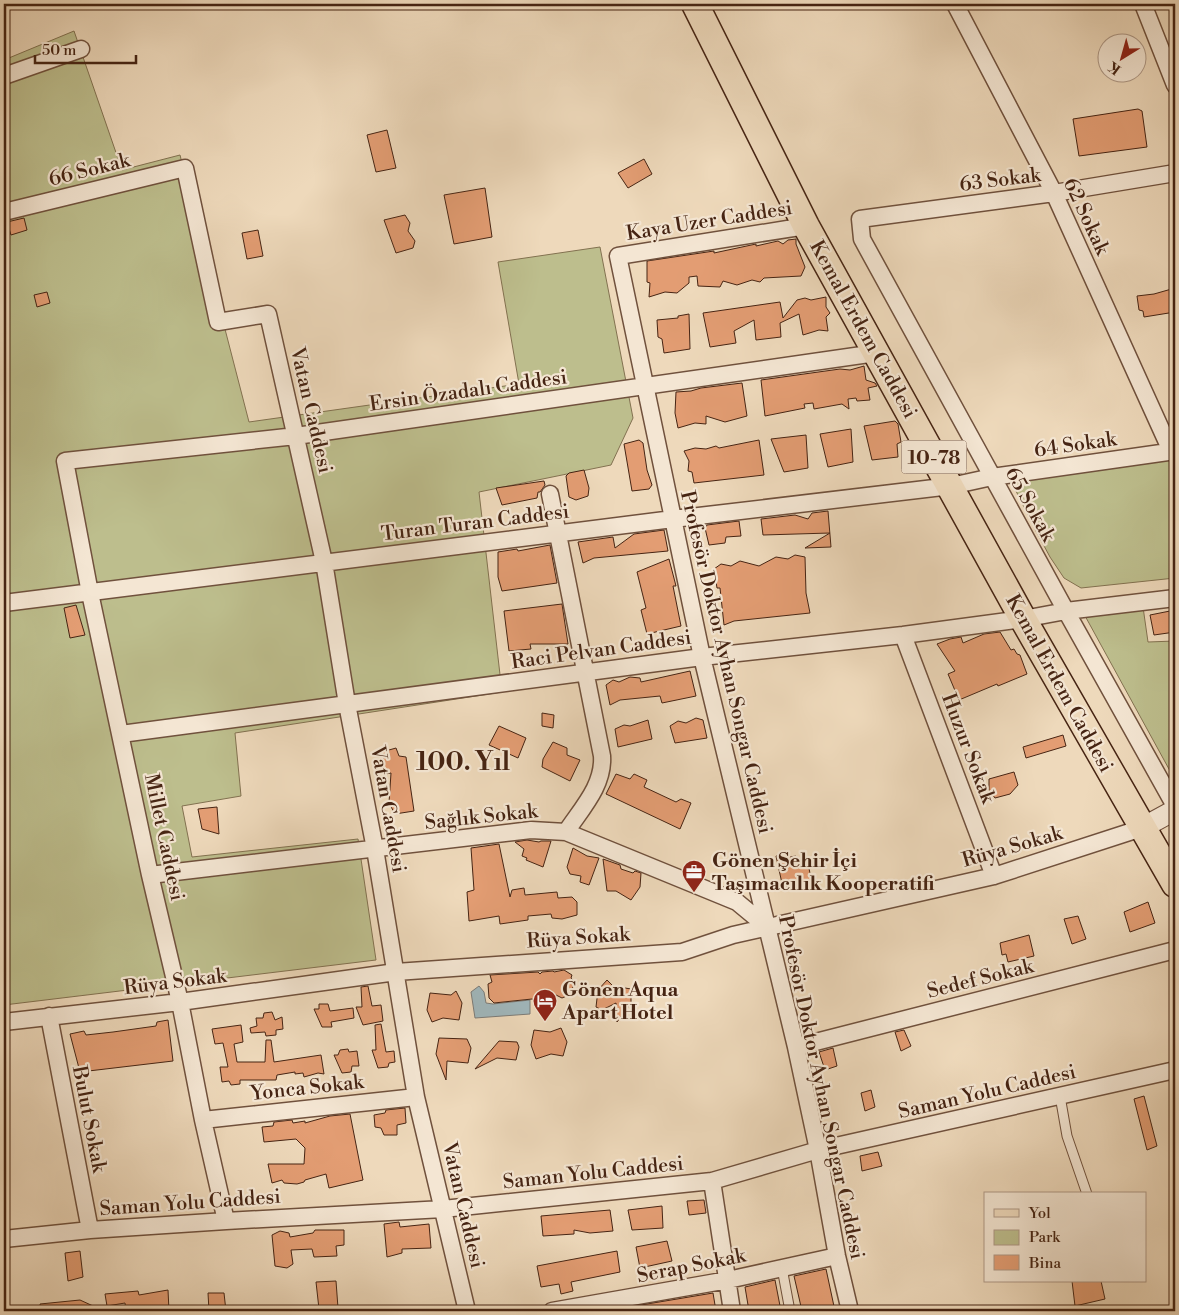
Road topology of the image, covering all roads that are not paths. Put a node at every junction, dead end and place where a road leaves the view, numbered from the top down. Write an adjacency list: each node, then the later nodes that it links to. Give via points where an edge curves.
1 (696, 4): 11 (main road, Kemal Erdem Caddesi / 10-78)
2 (955, 4): 8 (street, 62 Sokak)
3 (1143, 4): 6 (street)
4 (80, 49): 5 (street)
5 (4, 76)
6 (1175, 85)
7 (1175, 173): 8 (street, 63 Sokak)
8 (1054, 193): 10 (street, 63 Sokak); 17 (street, 62 Sokak)
9 (4, 212): 13 (street, 66 Sokak, via 185,168 218,322)
10 (860, 219): 19 (street, 65 Sokak, via 862,238)
11 (806, 226): 12 (street, Kaya Uzer Caddesi); 14 (main road, Kemal Erdem Caddesi / 10-78)
12 (618, 256): 15 (street, Profesör Doktor Ayhan Songar Caddesi)
13 (268, 314): 16 (street, Vatan Caddesi)
14 (876, 353): 15 (street, Ersin Özadalı Caddesi); 20 (main road, Kemal Erdem Caddesi / 10-78)
15 (644, 386): 16 (street, Ersin Özadalı Caddesi); 22 (street, Profesör Doktor Ayhan Songar Caddesi)
16 (296, 436): 18 (street, Ersin Özadalı Caddesi); 24 (street, Vatan Caddesi)
17 (1173, 451): 19 (street, 64 Sokak)
18 (65, 461): 25 (street, Millet Caddesi)
19 (992, 477): 20 (street, 64 Sokak); 28 (street, 65 Sokak)
20 (951, 486): 22 (street, Turan Turan Caddesi); 29 (main road, Kemal Erdem Caddesi / 10-78)
21 (550, 494): 23 (street)
22 (673, 519): 23 (street, Turan Turan Caddesi); 31 (street, Profesör Doktor Ayhan Songar Caddesi)
23 (558, 533): 24 (street, Turan Turan Caddesi); 32 (street)
24 (324, 562): 25 (street, Turan Turan Caddesi); 33 (street, Vatan Caddesi)
25 (90, 593): 27 (street, Turan Turan Caddesi); 34 (street, Millet Caddesi)
26 (1175, 598): 28 (street, Raci Pelvan Caddesi)
27 (4, 603)
28 (1066, 611): 29 (street, Raci Pelvan Caddesi); 35 (street, 65 Sokak)
29 (1023, 619): 30 (street, Raci Pelvan Caddesi); 36 (main road, Kemal Erdem Caddesi / 10-78)
30 (903, 635): 31 (street, Raci Pelvan Caddesi); 40 (street, Huzur Sokak)
31 (702, 657): 32 (street, Raci Pelvan Caddesi); 42 (street, Profesör Doktor Ayhan Songar Caddesi)
32 (586, 672): 33 (street, Raci Pelvan Caddesi); 37 (street, via 603,767 597,785)
33 (348, 704): 34 (street, Raci Pelvan Caddesi); 38 (street, Vatan Caddesi)
34 (121, 734): 39 (street, Millet Caddesi)
35 (1175, 808): 36 (street)
36 (1142, 828): 40 (street, Rüya Sokak); 41 (main road, Kemal Erdem Caddesi / 10-78)
37 (566, 832): 38 (street, Sağlık Sokak, via 531,830); 42 (street, Sağlık Sokak, via 737,902)
38 (375, 849): 39 (street, Sağlık Sokak); 44 (street, Vatan Caddesi)
39 (150, 875): 45 (street, Millet Caddesi)
40 (994, 876): 42 (street, Rüya Sokak)
41 (1175, 884)
42 (766, 926): 44 (street, Rüya Sokak, via 682,952); 48 (street, Profesör Doktor Ayhan Songar Caddesi)
43 (1175, 950): 48 (street, Sedef Sokak)
44 (396, 972): 45 (street, Rüya Sokak); 51 (street, Vatan Caddesi)
45 (180, 1002): 46 (street, Rüya Sokak); 52 (street, Millet Caddesi)
46 (49, 1016): 47 (street, Rüya Sokak); 58 (street, Bulut Sokak)
47 (4, 1022)
48 (796, 1047): 53 (street, Profesör Doktor Ayhan Songar Caddesi)
49 (1175, 1070): 50 (street, Saman Yolu Caddesi)
50 (1060, 1096): 53 (street, Saman Yolu Caddesi); 55 (lane, via 1067,1136)
51 (416, 1097): 52 (street, Yonca Sokak); 56 (street, Vatan Caddesi)
52 (203, 1120): 57 (street, Millet Caddesi)
53 (818, 1150): 54 (street, Saman Yolu Caddesi); 60 (street, Profesör Doktor Ayhan Songar Caddesi)
54 (712, 1181): 56 (street, Saman Yolu Caddesi); 62 (street)
55 (1087, 1192)
56 (443, 1210): 57 (street, Saman Yolu Caddesi); 63 (street, Vatan Caddesi)
57 (226, 1221): 58 (street, Saman Yolu Caddesi)
58 (90, 1230): 59 (street, Saman Yolu Caddesi)
59 (4, 1239)
60 (837, 1256): 61 (street, Serap Sokak); 67 (street, Profesör Doktor Ayhan Songar Caddesi)
61 (782, 1268): 62 (street, Serap Sokak); 66 (lane)
62 (728, 1280): 64 (street, Serap Sokak); 65 (street)
63 (467, 1311)
64 (552, 1311)
65 (732, 1311)
66 (790, 1311)
67 (850, 1311)

